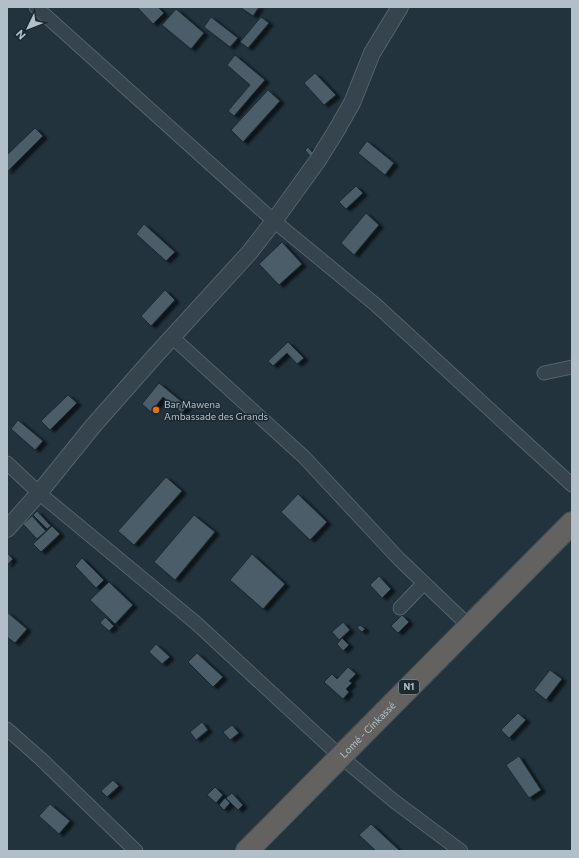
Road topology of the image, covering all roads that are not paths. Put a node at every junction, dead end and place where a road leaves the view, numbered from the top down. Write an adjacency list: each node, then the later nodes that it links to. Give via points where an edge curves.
1 (36, 7): 3 (street)
2 (400, 7): 3 (street, via 372,53 352,103 336,131)
3 (274, 221): 4 (street); 8 (street, via 376,305)
4 (172, 337): 9 (street, via 93,426); 12 (street, via 304,457)
5 (572, 367): 6 (street)
6 (544, 373)
7 (7, 463): 9 (street)
8 (572, 485)
9 (39, 493): 11 (street); 16 (street, via 196,623)
10 (572, 523): 14 (highway, Lomé - Cinkassé / N1)
11 (7, 529)
12 (424, 583): 13 (street); 14 (street)
13 (400, 608)
14 (469, 626): 16 (highway, Lomé - Cinkassé / N1)
15 (7, 729): 17 (street)
16 (341, 757): 18 (highway, Lomé - Cinkassé / N1); 19 (street)
17 (136, 851)
18 (247, 851)
19 (461, 851)

